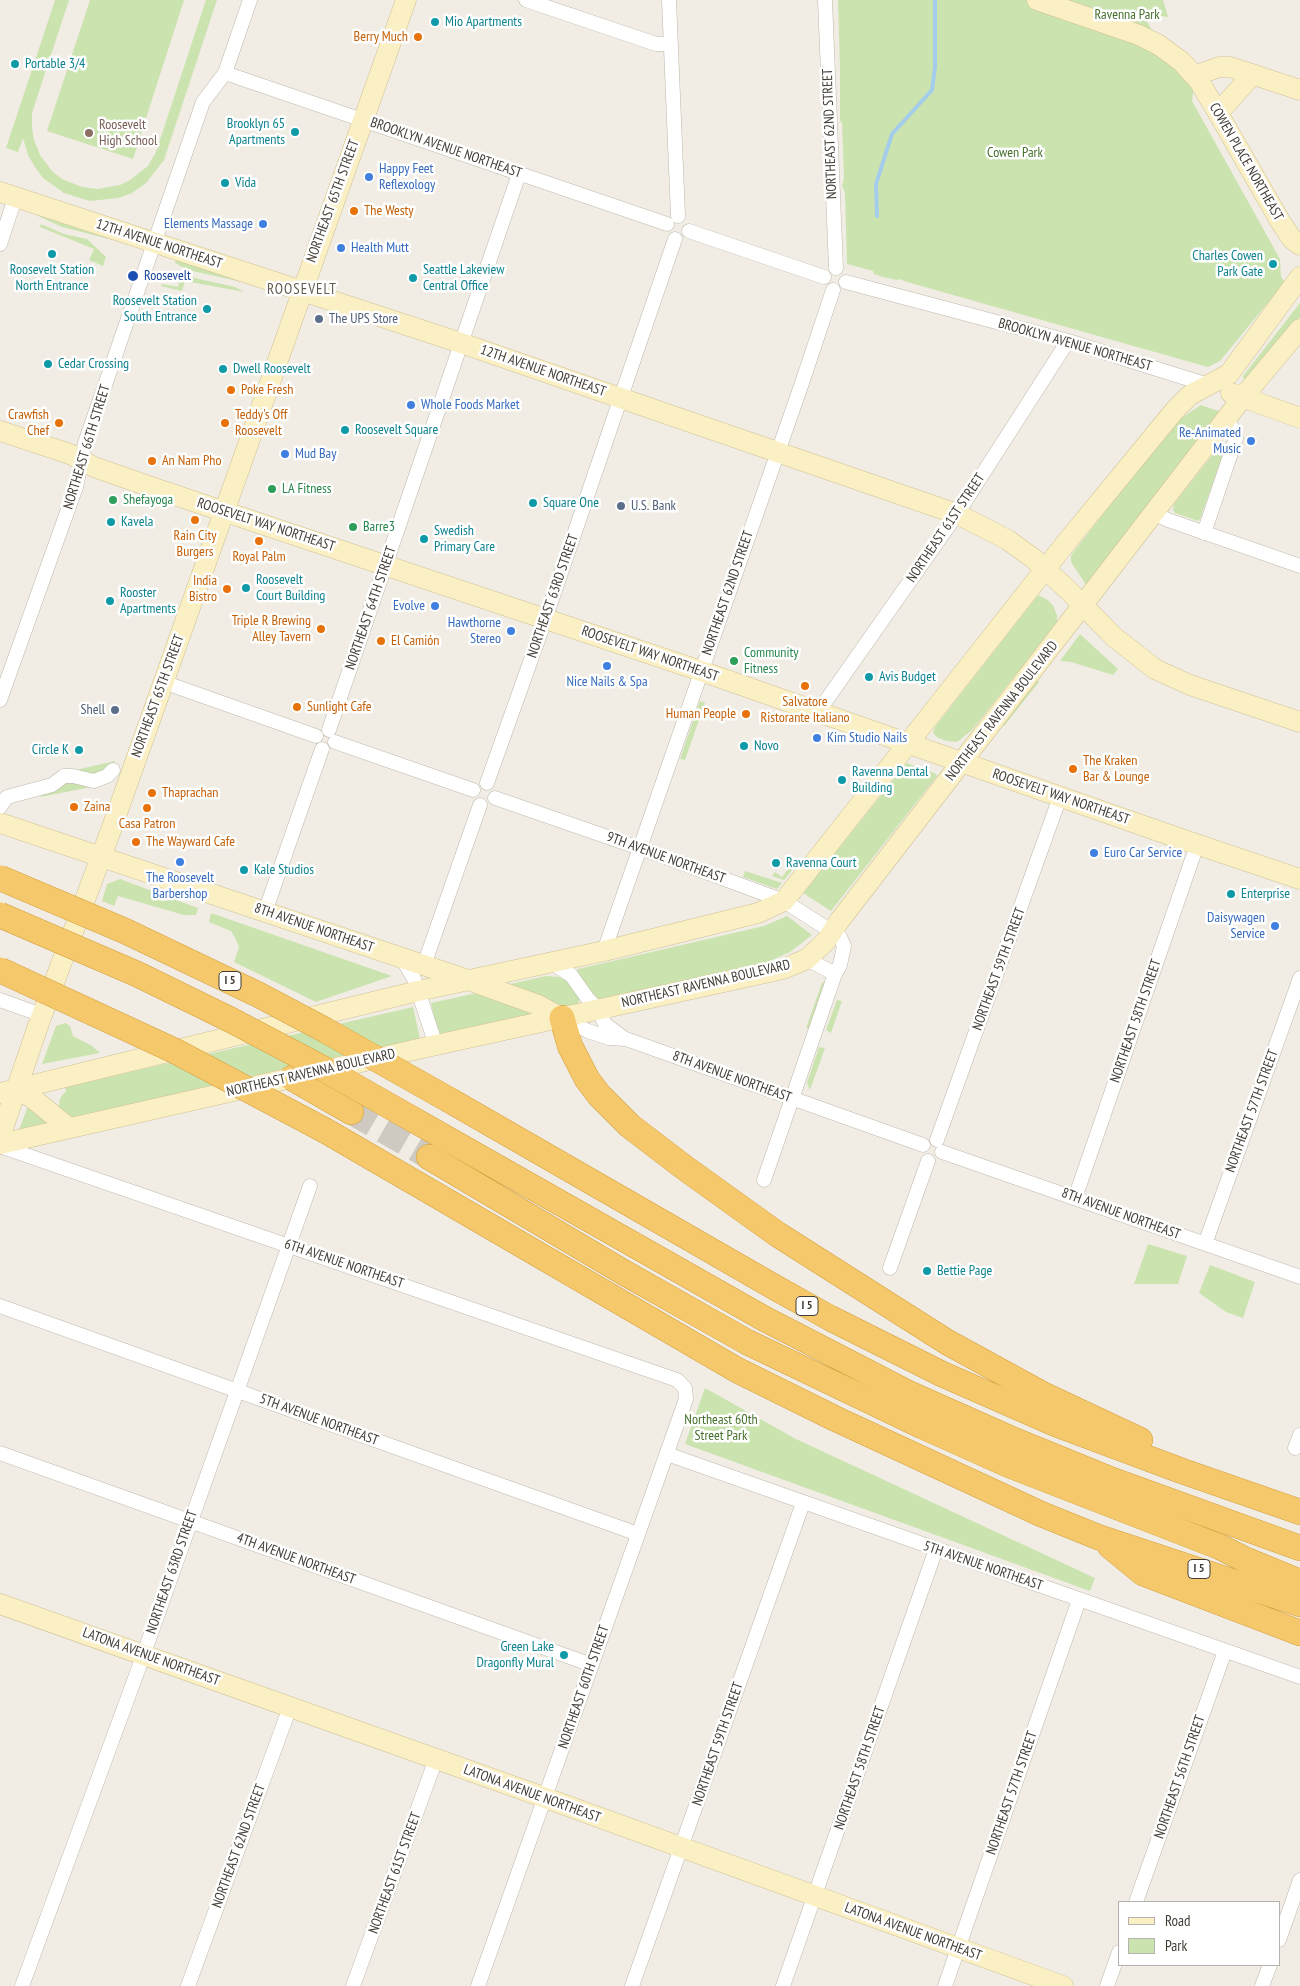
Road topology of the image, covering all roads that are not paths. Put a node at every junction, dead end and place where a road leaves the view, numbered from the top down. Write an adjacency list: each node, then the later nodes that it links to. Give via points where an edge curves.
1 (250, 0): 8 (street, NORTHEAST 66TH STREET)
2 (406, 0): 13 (main road, NORTHEAST 65TH STREET)
3 (526, 0): 7 (street, via 656,44)
4 (669, 0): 7 (street)
5 (825, 0): 22 (street, NORTHEAST 62ND STREET)
6 (1037, 0): 10 (main road, COWEN PLACE NORTHEAST, via 1118,27 1159,45)
7 (670, 44): 16 (street)
8 (225, 74): 13 (street, BROOKLYN AVENUE NORTHEAST); 19 (street, NORTHEAST 66TH STREET, via 203,102)
9 (1252, 74): 10 (main road, via 1219,67); 11 (main road); 12 (main road)
10 (1195, 76): 12 (main road, COWEN PLACE NORTHEAST)
11 (1300, 90)
12 (1218, 113): 21 (main road, COWEN PLACE NORTHEAST, via 1280,221)
13 (362, 119): 14 (street, BROOKLYN AVENUE NORTHEAST); 27 (main road, NORTHEAST 65TH STREET)
14 (519, 174): 16 (street, BROOKLYN AVENUE NORTHEAST); 30 (street, NORTHEAST 64TH STREET)
15 (8, 195): 19 (main road, 12TH AVENUE NORTHEAST); 20 (street)
16 (673, 220): 17 (street, via 688,221); 18 (street, via 668,232)
17 (689, 231): 18 (street, via 684,238); 23 (street)
18 (675, 239): 33 (street, NORTHEAST 63RD STREET)
19 (154, 243): 27 (main road, 12TH AVENUE NORTHEAST); 38 (street, NORTHEAST 66TH STREET, via 85,443)
20 (0, 244)
21 (1300, 245)
22 (836, 268): 23 (street, via 830,269); 25 (street, via 844,272)
23 (824, 277): 26 (street, via 825,285)
24 (1300, 278): 31 (main road, via 1229,374)
25 (846, 282): 26 (street, via 842,288); 29 (street, BROOKLYN AVENUE NORTHEAST)
26 (833, 290): 37 (street, NORTHEAST 62ND STREET)
27 (301, 291): 30 (main road, 12TH AVENUE NORTHEAST); 39 (main road, NORTHEAST 65TH STREET)
28 (1300, 329): 32 (main road, NORTHEAST RAVENNA BOULEVARD)
29 (1068, 341): 31 (street, BROOKLYN AVENUE NORTHEAST); 40 (street, NORTHEAST 61ST STREET)
30 (461, 343): 33 (main road, 12TH AVENUE NORTHEAST); 43 (street, NORTHEAST 64TH STREET)
31 (1208, 384): 32 (main road, BROOKLYN AVENUE NORTHEAST); 45 (main road, via 1175,410)
32 (1243, 397): 34 (main road, NORTHEAST RAVENNA BOULEVARD); 35 (main road, BROOKLYN AVENUE NORTHEAST)
33 (621, 398): 37 (main road, 12TH AVENUE NORTHEAST); 47 (street, NORTHEAST 63RD STREET)
34 (1228, 418): 41 (main road, NORTHEAST RAVENNA BOULEVARD); 42 (street, via 1236,438)
35 (1300, 418)
36 (0, 431): 38 (main road, ROOSEVELT WAY NORTHEAST)
37 (777, 452): 40 (main road, 12TH AVENUE NORTHEAST); 48 (street, NORTHEAST 62ND STREET)
38 (82, 460): 39 (main road, ROOSEVELT WAY NORTHEAST, via 94,467); 50 (street, NORTHEAST 66TH STREET, via 76,487)
39 (224, 511): 43 (main road, ROOSEVELT WAY NORTHEAST); 49 (main road, NORTHEAST 65TH STREET)
40 (957, 514): 45 (main road, 12TH AVENUE NORTHEAST, via 1008,540); 51 (street, NORTHEAST 61ST STREET)
41 (1155, 514): 42 (street); 46 (main road, NORTHEAST RAVENNA BOULEVARD)
42 (1204, 533): 44 (street)
43 (386, 565): 47 (main road, ROOSEVELT WAY NORTHEAST); 54 (street, NORTHEAST 64TH STREET)
44 (1300, 566)
45 (1046, 569): 46 (main road, 12TH AVENUE NORTHEAST); 55 (main road)
46 (1084, 605): 52 (main road, 12TH AVENUE NORTHEAST, via 1114,637 1155,669 1190,685); 57 (main road, NORTHEAST RAVENNA BOULEVARD)
47 (545, 619): 48 (main road, ROOSEVELT WAY NORTHEAST); 59 (street, NORTHEAST 63RD STREET)
48 (701, 671): 51 (main road, ROOSEVELT WAY NORTHEAST); 67 (street, NORTHEAST 62ND STREET)
49 (163, 682): 53 (street); 68 (main road, NORTHEAST 65TH STREET)
50 (0, 700)
51 (818, 712): 55 (main road, ROOSEVELT WAY NORTHEAST)
52 (1300, 722)
53 (316, 736): 54 (street, via 321,730); 56 (street, via 316,744)
54 (332, 736): 56 (street, via 331,748); 60 (street)
55 (908, 744): 57 (main road, ROOSEVELT WAY NORTHEAST); 71 (main road)
56 (322, 749): 72 (street)
57 (961, 762): 61 (main road, ROOSEVELT WAY NORTHEAST); 74 (main road, NORTHEAST RAVENNA BOULEVARD)
58 (113, 770): 64 (street, via 99,780 60,778 52,785 7,797)
59 (487, 782): 60 (street); 62 (street, via 495,790)
60 (472, 790): 63 (street, via 472,798)
61 (1060, 797): 66 (main road, ROOSEVELT WAY NORTHEAST); 100 (street, NORTHEAST 59TH STREET)
62 (495, 798): 63 (street, via 489,804); 67 (street, 9TH AVENUE NORTHEAST)
63 (480, 805): 79 (street)
64 (0, 807)
65 (0, 823): 68 (main road, 8TH AVENUE NORTHEAST)
66 (1197, 845): 70 (main road, ROOSEVELT WAY NORTHEAST); 105 (street, NORTHEAST 58TH STREET)
67 (640, 848): 71 (street, 9TH AVENUE NORTHEAST); 75 (street, NORTHEAST 62ND STREET)
68 (101, 857): 72 (main road, 8TH AVENUE NORTHEAST); 87 (main road, NORTHEAST 65TH STREET)
69 (0, 878): 117 (highway, I 5, bridge, via 125,930 325,1030 878,1343 1040,1417)
70 (1300, 879)
71 (784, 901): 74 (street, 9TH AVENUE NORTHEAST); 75 (main road, via 758,913)
72 (266, 912): 76 (main road, 8TH AVENUE NORTHEAST)
73 (0, 915): 124 (highway, bridge, via 200,1004 324,1069 763,1318 902,1390 1112,1480)
74 (832, 931): 77 (main road, NORTHEAST RAVENNA BOULEVARD); 81 (street, via 844,946)
75 (604, 951): 78 (main road)
76 (402, 958): 79 (main road, 8TH AVENUE NORTHEAST); 84 (street)
77 (807, 959): 81 (street); 86 (main road, NORTHEAST RAVENNA BOULEVARD, via 783,969)
78 (552, 963): 83 (main road); 86 (street, 8TH AVENUE NORTHEAST, via 571,975)
79 (424, 965): 83 (main road, 8TH AVENUE NORTHEAST)
80 (0, 970): 122 (highway, I 5, bridge, via 175,1051 326,1131 737,1370 887,1444)
81 (835, 974): 94 (street)
82 (1300, 978): 106 (street, NORTHEAST 57TH STREET)
83 (471, 981): 84 (main road); 88 (main road, 8TH AVENUE NORTHEAST, via 538,1005)
84 (418, 991): 90 (street); 91 (main road)
85 (0, 1000): 87 (street)
86 (598, 1010): 88 (main road, NORTHEAST RAVENNA BOULEVARD); 89 (street, 8TH AVENUE NORTHEAST, via 605,1024)
87 (42, 1015): 93 (main road, NORTHEAST 65TH STREET)
88 (562, 1018): 89 (street, 8TH AVENUE NORTHEAST, via 609,1038); 90 (main road, NORTHEAST RAVENNA BOULEVARD); 117 (highway, via 570,1046 587,1079 600,1095 630,1126 684,1168 777,1234 939,1336 1042,1394 1136,1437)
89 (626, 1039): 94 (street, 8TH AVENUE NORTHEAST)
90 (436, 1045): 92 (main road, NORTHEAST RAVENNA BOULEVARD)
91 (68, 1078): 93 (main road); 96 (main road, via 56,1089 51,1104)
92 (292, 1078): 95 (highway); 96 (main road, NORTHEAST RAVENNA BOULEVARD)
93 (8, 1092): 96 (main road, via 31,1097); 97 (main road, NORTHEAST 65TH STREET)
94 (792, 1098): 99 (street, 8TH AVENUE NORTHEAST); 103 (street)
95 (351, 1112)
96 (63, 1123): 98 (main road, NORTHEAST RAVENNA BOULEVARD)
97 (0, 1137)
98 (0, 1145): 107 (street, 6TH AVENUE NORTHEAST)
99 (923, 1145): 100 (street, via 929,1139); 102 (street, via 922,1153)
100 (939, 1146): 102 (street, via 936,1160); 105 (street, 8TH AVENUE NORTHEAST)
101 (428, 1157): 123 (highway, via 748,1342 1009,1465)
102 (928, 1161): 108 (street)
103 (764, 1180)
104 (310, 1186): 107 (street, NORTHEAST 63RD STREET)
105 (1075, 1198): 106 (street, 8TH AVENUE NORTHEAST)
106 (1205, 1244): 109 (street, 8TH AVENUE NORTHEAST)
107 (289, 1245): 111 (street, 6TH AVENUE NORTHEAST, via 677,1380); 112 (street, NORTHEAST 63RD STREET)
108 (890, 1268)
109 (1300, 1277)
110 (0, 1306): 112 (street, 5TH AVENUE NORTHEAST)
111 (685, 1388): 116 (street, NORTHEAST 60TH STREET, via 686,1399)
112 (237, 1390): 120 (street, NORTHEAST 63RD STREET); 121 (street, 5TH AVENUE NORTHEAST)
113 (1300, 1435): 114 (street)
114 (1295, 1448)
115 (0, 1453): 120 (street, 4TH AVENUE NORTHEAST)
116 (667, 1454): 118 (street, 5TH AVENUE NORTHEAST); 121 (street, NORTHEAST 60TH STREET)
117 (1182, 1471): 119 (highway, I 5)
118 (803, 1503): 125 (street, 5TH AVENUE NORTHEAST); 139 (street, NORTHEAST 59TH STREET)
119 (1300, 1512)
120 (190, 1521): 133 (street, NORTHEAST 63RD STREET); 134 (street, 4TH AVENUE NORTHEAST)
121 (638, 1534): 134 (street, NORTHEAST 60TH STREET)
122 (1098, 1537): 130 (highway, I 5); 131 (highway, via 1143,1573)
123 (1220, 1547): 126 (highway); 127 (highway)
124 (1300, 1548)
125 (936, 1549): 128 (street, 5TH AVENUE NORTHEAST); 141 (street, NORTHEAST 58TH STREET)
126 (1300, 1571)
127 (1300, 1582)
128 (1079, 1600): 132 (street, 5TH AVENUE NORTHEAST); 144 (street, NORTHEAST 57TH STREET)
129 (0, 1604): 133 (main road, LATONA AVENUE NORTHEAST)
130 (1300, 1604)
131 (1300, 1633)
132 (1225, 1651): 135 (street, 5TH AVENUE NORTHEAST); 142 (street, NORTHEAST 56TH STREET)
133 (143, 1655): 136 (main road, LATONA AVENUE NORTHEAST); 147 (street, NORTHEAST 63RD STREET)
134 (592, 1665): 138 (street, NORTHEAST 60TH STREET)
135 (1300, 1677)
136 (290, 1707): 137 (main road, LATONA AVENUE NORTHEAST); 148 (street, NORTHEAST 62ND STREET)
137 (436, 1759): 138 (main road, LATONA AVENUE NORTHEAST); 149 (street, NORTHEAST 61ST STREET)
138 (545, 1798): 139 (main road, LATONA AVENUE NORTHEAST); 150 (street, NORTHEAST 60TH STREET)
139 (681, 1848): 141 (main road, LATONA AVENUE NORTHEAST); 151 (street, NORTHEAST 59TH STREET)
140 (1300, 1880): 143 (street)
141 (816, 1896): 144 (main road, LATONA AVENUE NORTHEAST); 152 (street, NORTHEAST 58TH STREET)
142 (1136, 1901)
143 (1280, 1937)
144 (958, 1948): 153 (street, NORTHEAST 57TH STREET); 154 (main road, LATONA AVENUE NORTHEAST)
145 (1118, 1955): 155 (street)
146 (1270, 1966): 156 (street)
147 (22, 1986)
148 (188, 1986)
149 (353, 1986)
150 (478, 1986)
151 (632, 1986)
152 (784, 1986)
153 (945, 1986)
154 (1063, 1986)
155 (1107, 1986)
156 (1262, 1986)

